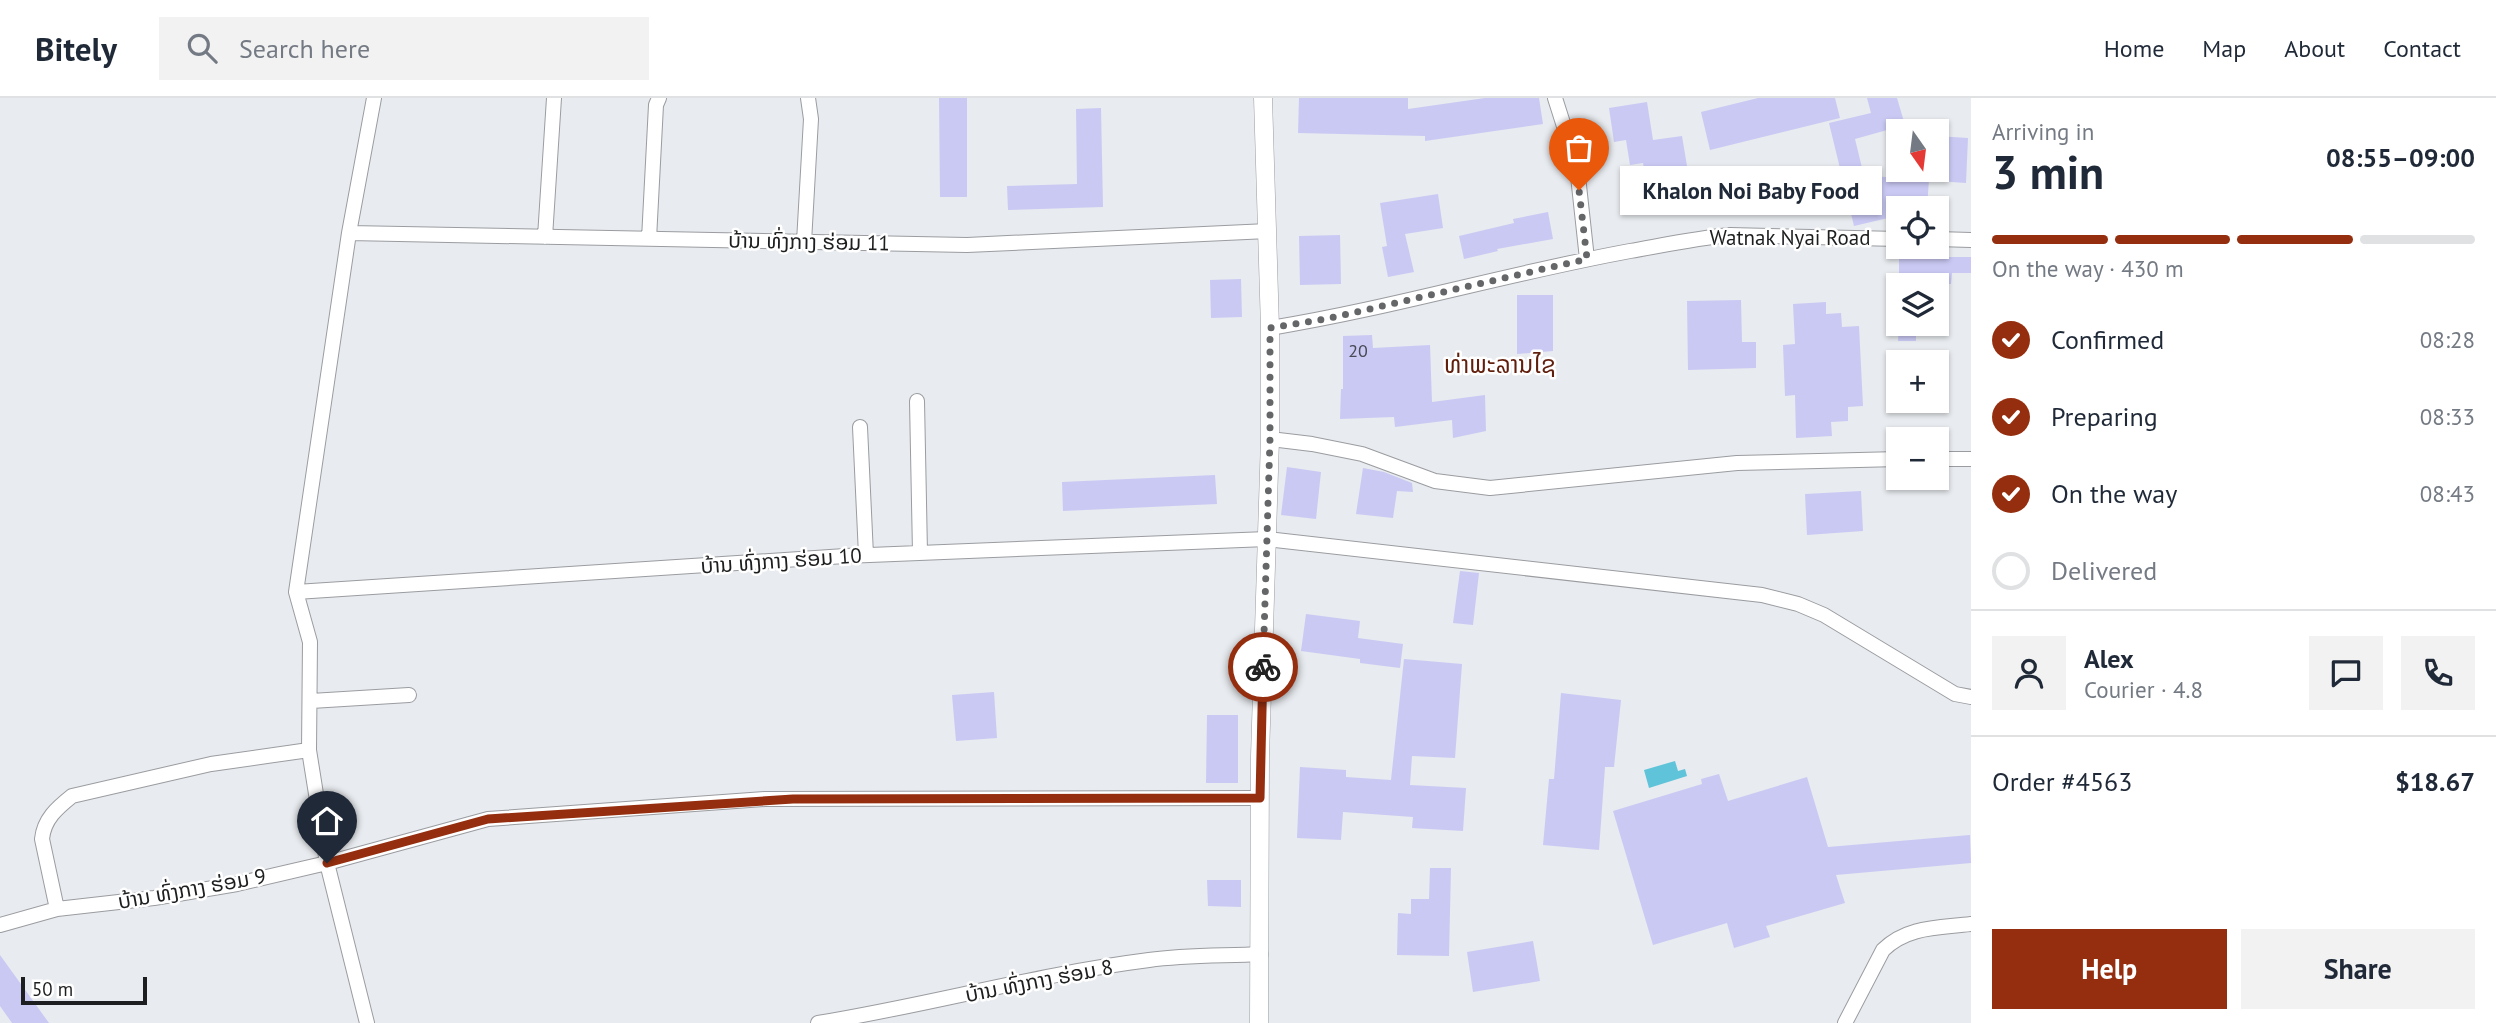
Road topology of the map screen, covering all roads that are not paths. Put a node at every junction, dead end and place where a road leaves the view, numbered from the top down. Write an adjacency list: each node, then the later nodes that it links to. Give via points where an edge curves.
1 (374, 98): 8 (street)
2 (554, 98): 9 (street)
3 (659, 98): 10 (street)
4 (808, 98): 14 (street, via 811,119)
5 (1263, 98): 7 (street)
6 (1555, 98): 15 (street, via 1577,167)
7 (1268, 231): 14 (street, ບ້ານ ທົ່ງກາງ ຮ່ອມ 11, via 967,245); 16 (street)
8 (349, 233): 9 (street, ບ້ານ ທົ່ງກາງ ຮ່ອມ 11); 26 (street)
9 (545, 237): 10 (street, ບ້ານ ທົ່ງກາງ ຮ່ອມ 11)
10 (649, 239): 14 (street, ບ້ານ ທົ່ງກາງ ຮ່ອມ 11)
11 (1886, 239): 15 (street, Watnak Nyai Road, via 1730,235)
12 (1949, 239): 13 (street)
13 (1971, 240)
14 (804, 242)
15 (1587, 259): 16 (street, Watnak Nyai Road)
16 (1270, 328): 19 (street)
17 (917, 401): 24 (street)
18 (860, 427): 25 (street)
19 (1270, 439): 20 (street, via 1362,454 1435,481 1490,488 1737,463); 23 (street)
20 (1886, 459)
21 (1949, 459): 22 (street)
22 (1971, 459)
23 (1267, 539): 24 (street, ບ້ານ ທົ່ງກາງ ຮ່ອມ 10); 28 (street, ບ້ານ ທົ່ງກາງ ຮ່ອມ 10, via 1762,595 1824,615 1955,694); 31 (street)
24 (920, 553): 25 (street, ບ້ານ ທົ່ງກາງ ຮ່ອມ 10)
25 (866, 555): 26 (street, ບ້ານ ທົ່ງກາງ ຮ່ອມ 10)
26 (296, 592): 29 (street, via 310,642)
27 (409, 695): 29 (street)
28 (1971, 697)
29 (311, 701): 30 (street)
30 (309, 750): 32 (street); 33 (street, via 211,764 72,796 56,809 42,839)
31 (1260, 798): 32 (street, ບ້ານ ທົ່ງກາງ ຮ່ອມ 9, via 751,800 488,819); 36 (street)
32 (327, 863): 33 (street, ບ້ານ ທົ່ງກາງ ຮ່ອມ 9, via 237,884); 37 (street)
33 (57, 909): 35 (street, ບ້ານ ທົ່ງກາງ ຮ່ອມ 9)
34 (1971, 924): 40 (street, via 1913,931 1891,941)
35 (0, 925)
36 (1261, 954): 38 (street, ບ້ານ ທົ່ງກາງ ຮ່ອມ 8, via 1150,959); 39 (street)
37 (367, 1023)
38 (818, 1023)
39 (1259, 1023)
40 (1845, 1023)

